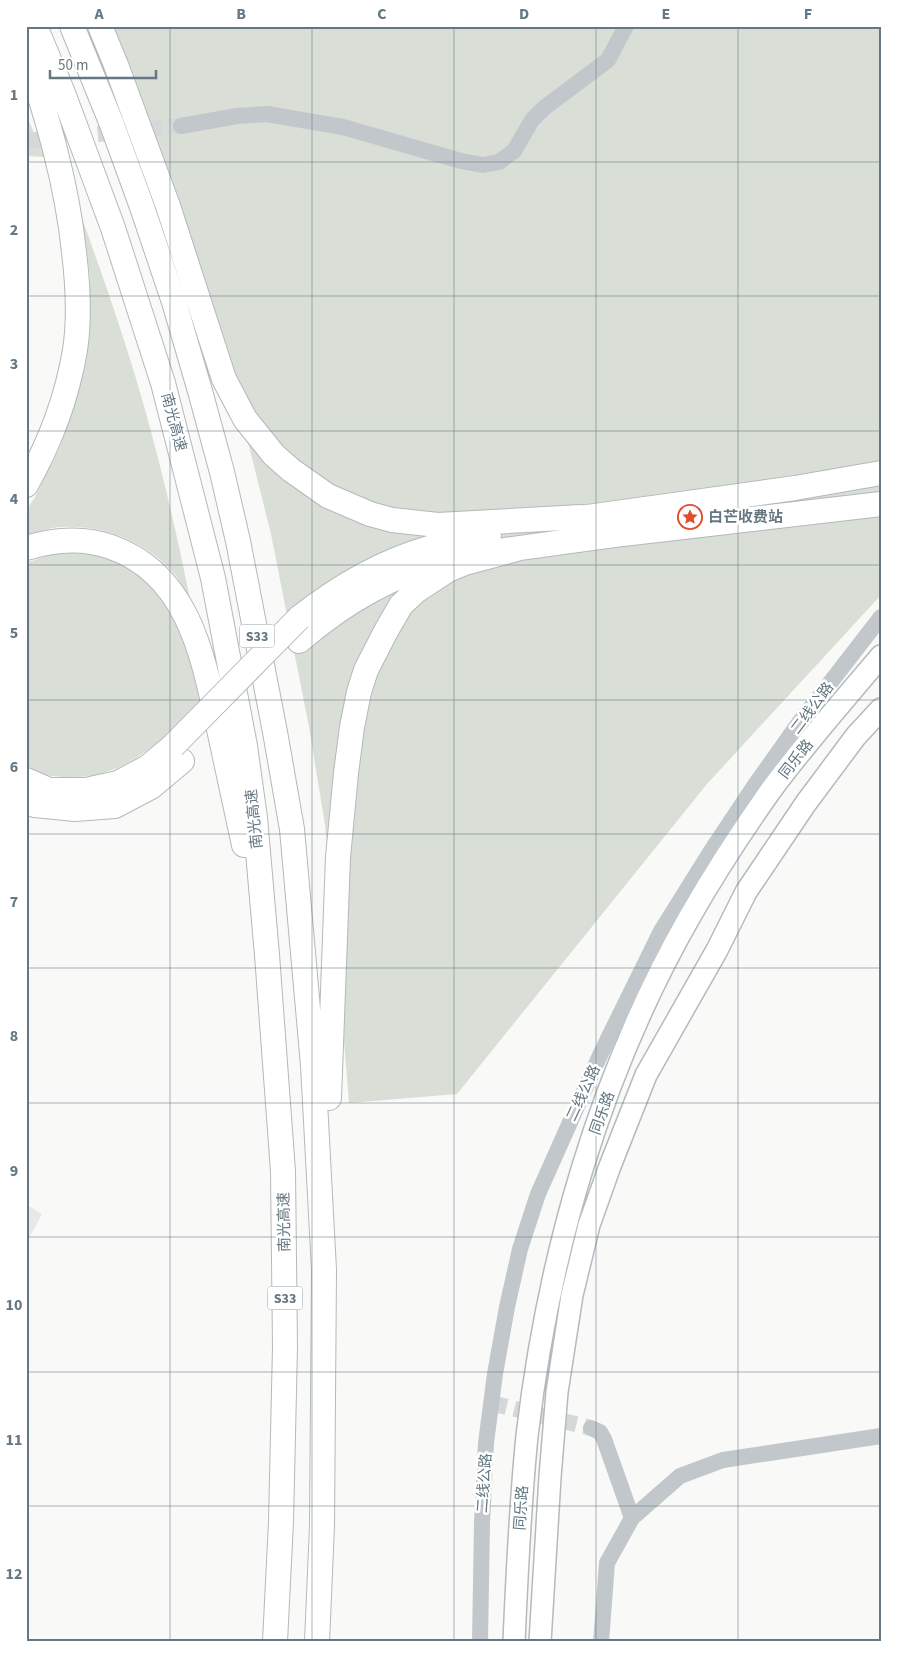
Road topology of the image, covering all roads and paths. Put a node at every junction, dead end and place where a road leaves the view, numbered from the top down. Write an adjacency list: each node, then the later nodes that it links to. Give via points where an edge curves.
1 (35, 26): 22 (highway, 南光高速 / S33, via 122,254 163,383 188,477 213,578 245,746)
2 (72, 26): 23 (highway, S33, via 111,122 174,302 238,541 292,829 313,1065)
3 (100, 26): 12 (highway, via 168,206 224,379 245,419 274,454 328,496 392,520 438,525)
4 (626, 26): 6 (street, via 608,60 544,108 532,120 514,151 499,162 483,165 460,161 343,127 267,114)
5 (26, 54): 9 (highway, via 66,194 77,277 78,313 69,381 49,440)
6 (181, 126)
7 (881, 473): 10 (highway)
8 (881, 484): 10 (highway)
9 (26, 485)
10 (795, 488): 12 (highway)
11 (881, 504): 14 (highway)
12 (581, 517): 16 (highway, via 458,541 401,558 373,570 322,600)
13 (26, 548): 22 (highway, via 74,540 100,543 123,551 149,567 168,586 180,605 198,645 208,680)
14 (520, 548): 16 (highway, via 459,557 401,575 347,604 322,622); 23 (highway, via 448,570 416,591 402,605 386,631 366,670 359,692 346,773 338,857)
15 (881, 617): 29 (street, 二线公路, via 755,785 661,932 597,1062 538,1194 520,1249 507,1307 486,1443)
16 (299, 630): 19 (highway, bridge)
17 (881, 656): 30 (main road, 同乐路, via 771,790 689,917 655,983 598,1121 550,1290 536,1375 520,1517)
18 (881, 709): 31 (main road, 同乐路, via 856,736 806,803 746,892 646,1076 610,1166 589,1225 572,1295 550,1477)
19 (178, 754): 20 (highway, via 118,783 86,790 49,790); 21 (highway, via 152,786 115,806 75,810)
20 (26, 780)
21 (26, 801)
22 (267, 955): 27 (highway, 南光高速 / S33, via 283,1171 285,1347)
23 (324, 1270): 28 (highway, S33, via 322,1526)
24 (591, 1428): 26 (street, via 600,1432 604,1439)
25 (881, 1436): 26 (street, via 723,1460 680,1476)
26 (632, 1518): 32 (street, via 607,1563)
27 (275, 1642)
28 (317, 1642)
29 (480, 1642)
30 (514, 1642)
31 (540, 1642)
32 (601, 1642)

